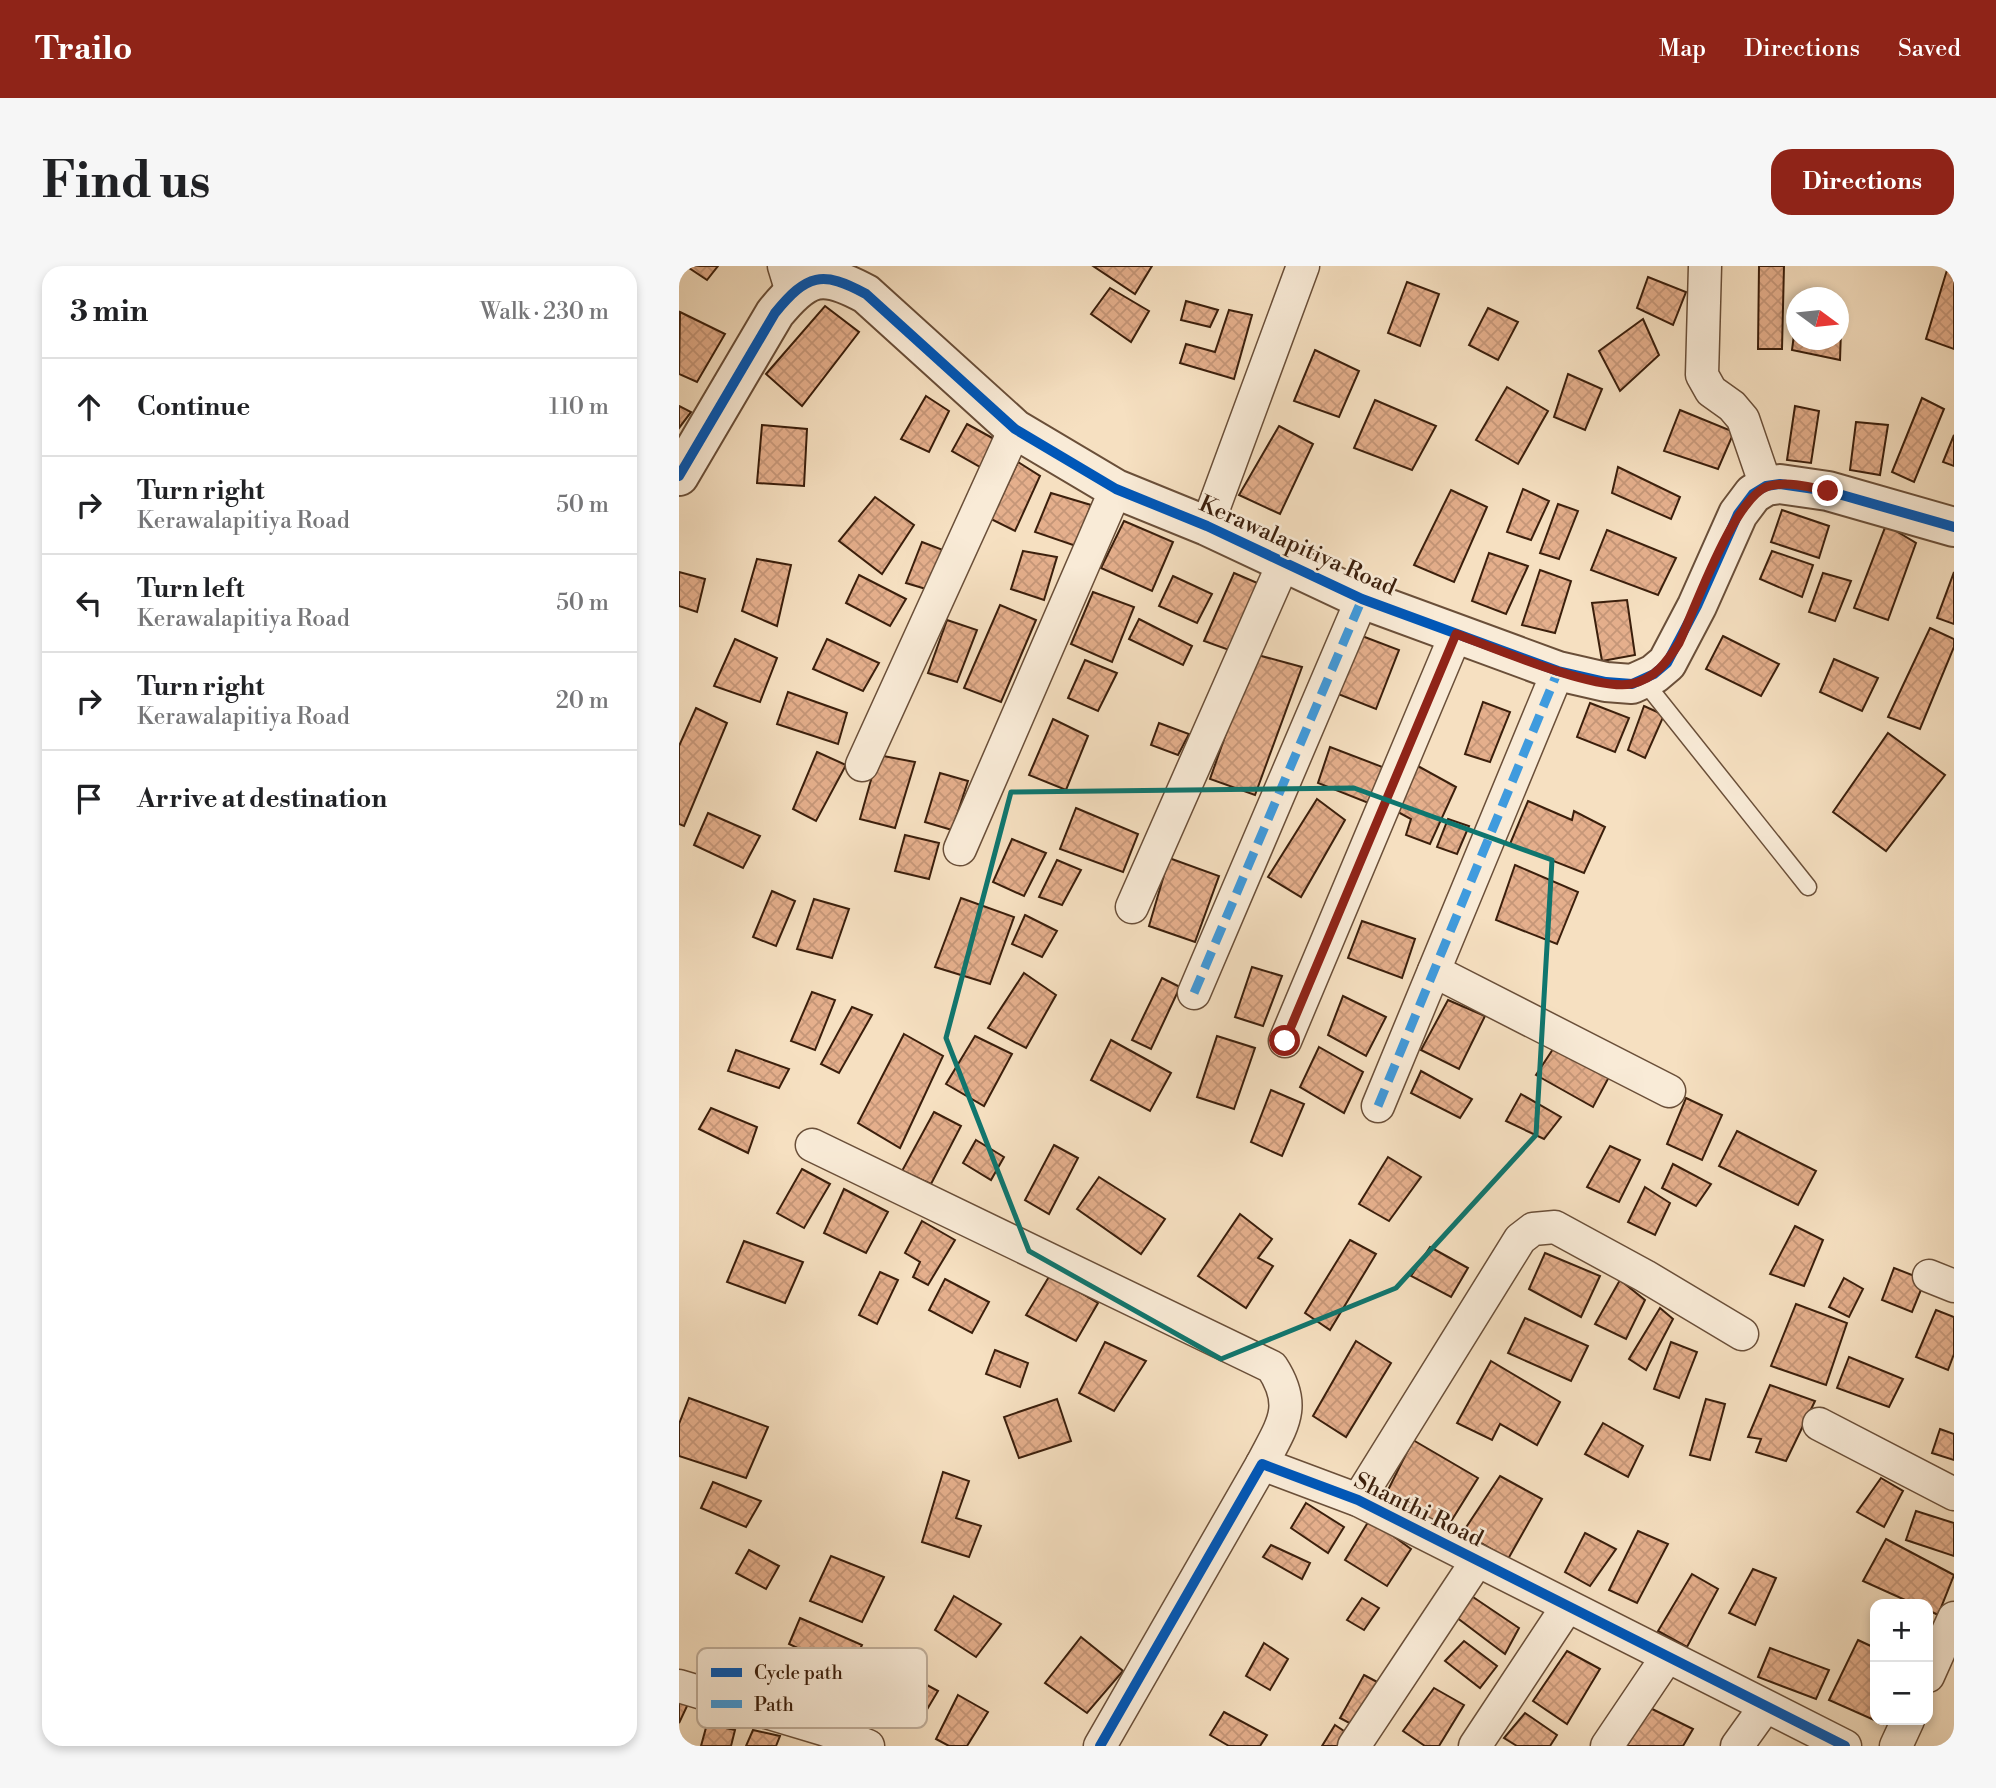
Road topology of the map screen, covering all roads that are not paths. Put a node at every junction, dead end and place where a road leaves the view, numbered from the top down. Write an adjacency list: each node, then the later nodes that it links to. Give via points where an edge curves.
1 (1303, 266): 8 (street)
2 (1705, 266): 6 (street, via 1702,375 1711,391 1743,418)
3 (788, 279): 4 (street, Kerawalapitiya Road, via 839,279 866,294); 5 (street, Kerawalapitiya Road, via 775,313)
4 (1015, 429): 7 (street, Kerawalapitiya Road); 15 (street)
5 (679, 476)
6 (1766, 486): 9 (street, via 1828,491); 14 (street, via 1753,494 1738,514 1667,663)
7 (1116, 489): 8 (street, Kerawalapitiya Road); 16 (street)
8 (1207, 526): 10 (street, Kerawalapitiya Road)
9 (1954, 527)
10 (1284, 562): 11 (street, Kerawalapitiya Road); 18 (street)
11 (1362, 599): 12 (street, Kerawalapitiya Road); 20 (street)
12 (1456, 634): 13 (street, Kerawalapitiya Road); 21 (street)
13 (1558, 671): 14 (street, Kerawalapitiya Road, via 1620,684); 19 (street)
14 (1643, 680): 17 (lane)
15 (862, 765)
16 (960, 849)
17 (1808, 887)
18 (1132, 907)
19 (1434, 971): 22 (street); 23 (street)
20 (1194, 993)
21 (1285, 1041)
22 (1669, 1091)
23 (1378, 1106)
24 (812, 1145): 27 (street, via 1272,1367 1284,1384 1288,1404)
25 (1742, 1334): 29 (street, via 1555,1227 1533,1229 1520,1239)
26 (1819, 1424): 28 (street)
27 (1262, 1464): 29 (street, Shanthi Road); 41 (street)
28 (1954, 1494)
29 (1358, 1500): 30 (street, Shanthi Road)
30 (1477, 1561): 31 (street, Shanthi Road); 42 (street)
31 (1567, 1607): 33 (street, Shanthi Road); 43 (street)
32 (1954, 1618): 34 (street)
33 (1667, 1657): 37 (street, Shanthi Road); 44 (street)
34 (1933, 1665)
35 (679, 1686): 36 (street)
36 (697, 1691)
37 (1765, 1707): 45 (street); 46 (street, Shanthi Road)
38 (1906, 1725): 47 (street)
39 (819, 1728): 40 (street)
40 (868, 1746)
41 (1100, 1746)
42 (1354, 1746)
43 (1475, 1746)
44 (1607, 1746)
45 (1737, 1746)
46 (1845, 1746)
47 (1896, 1746)

